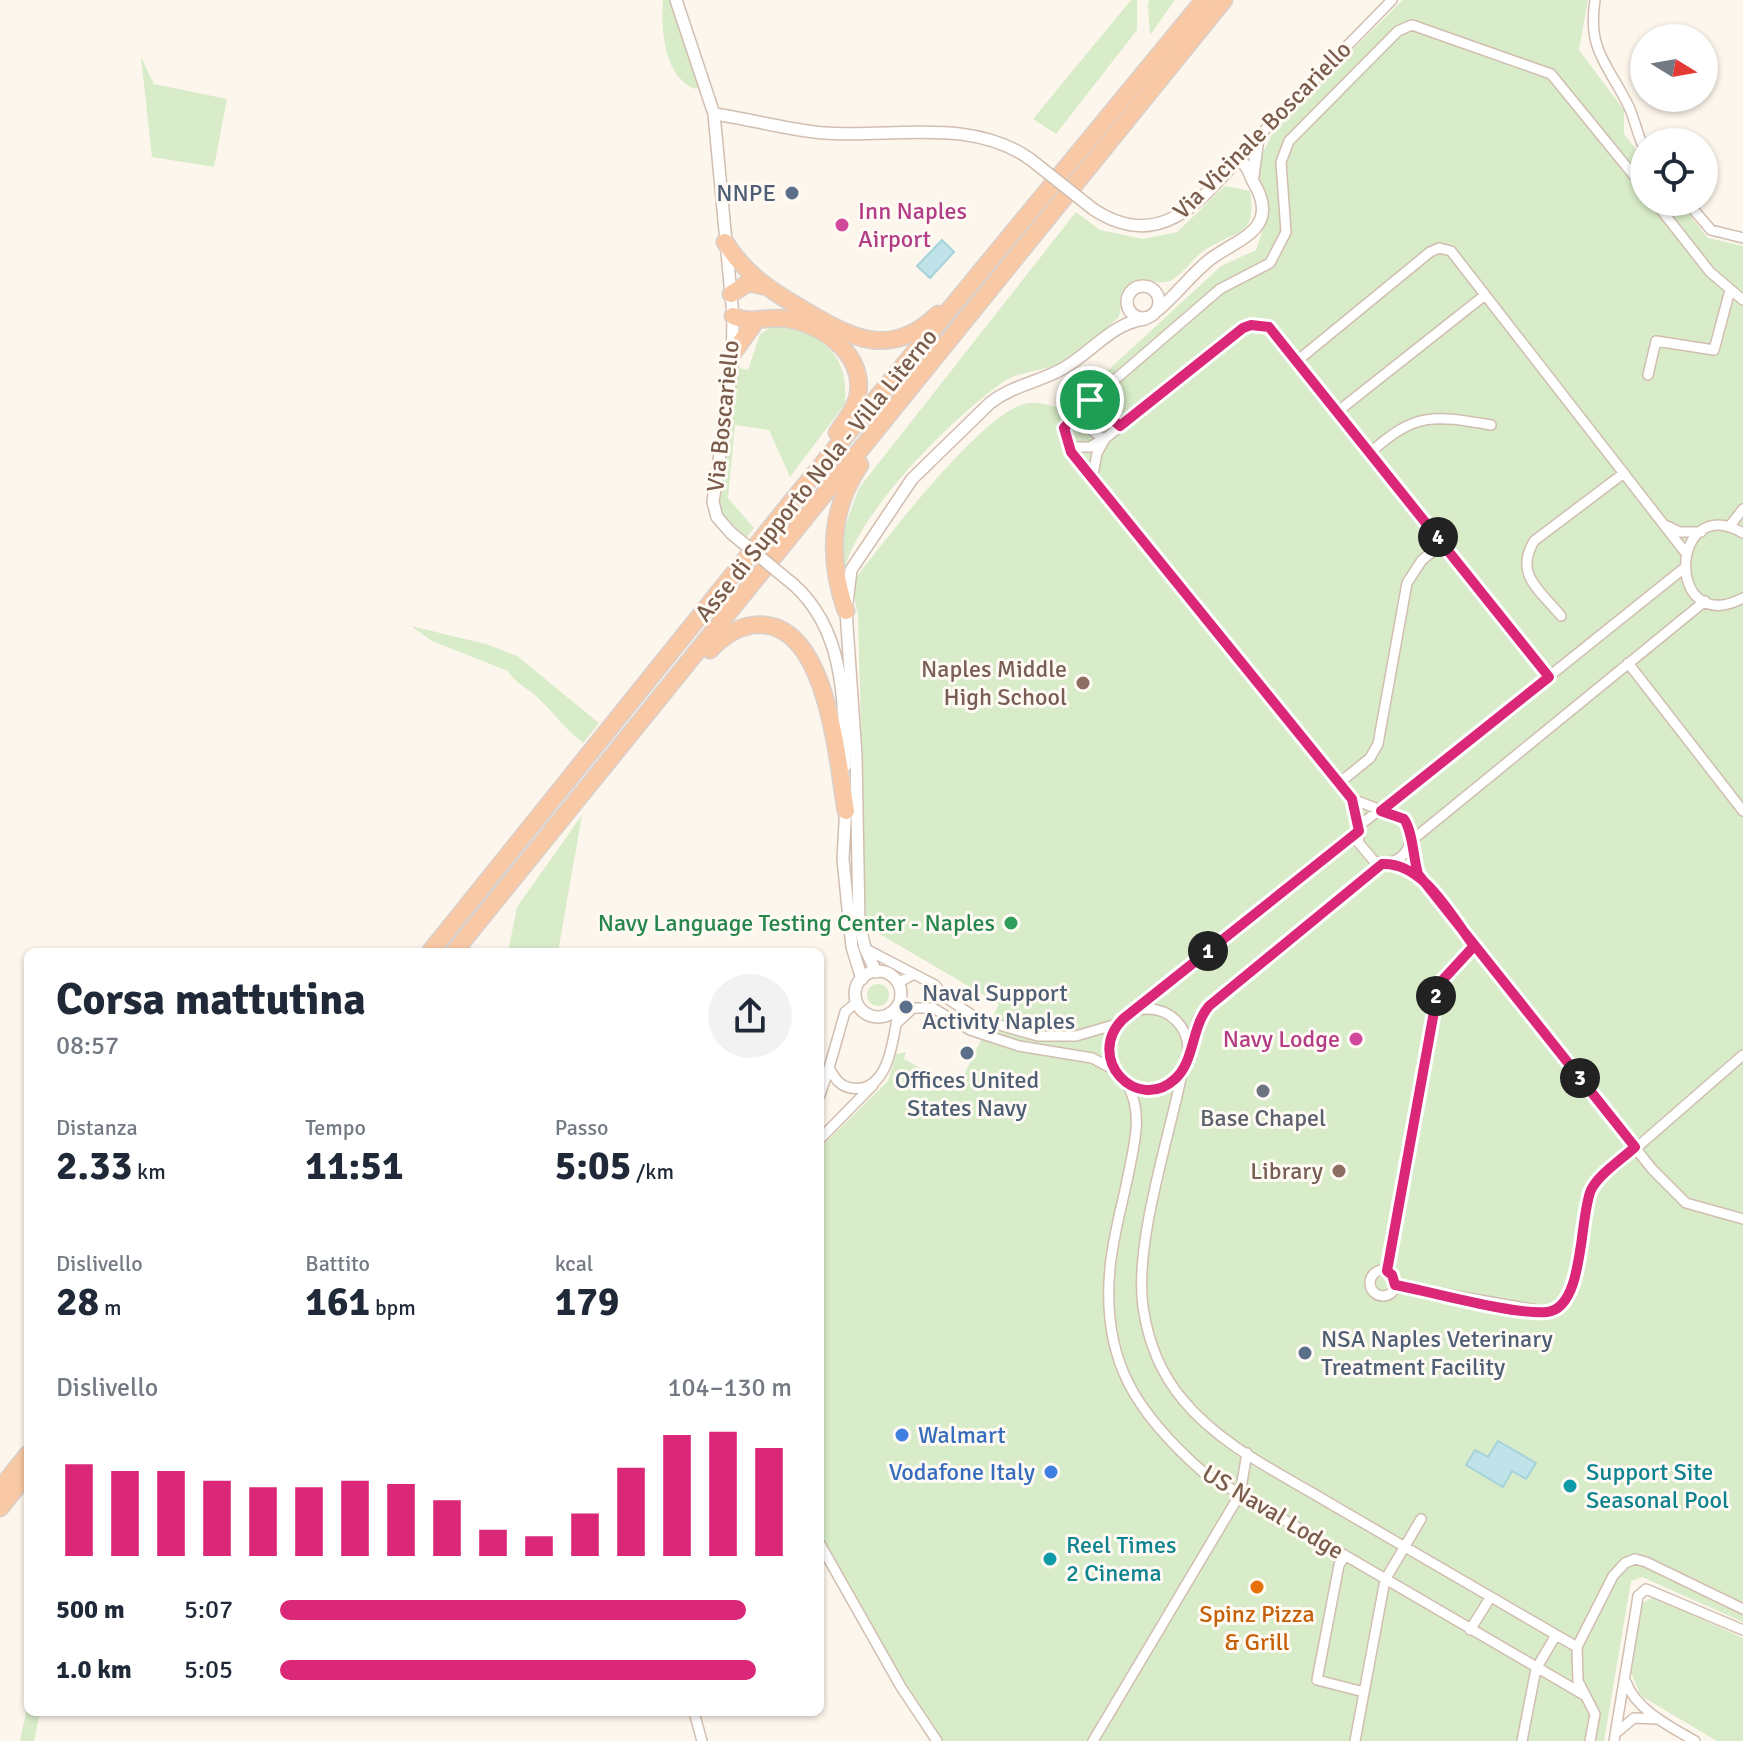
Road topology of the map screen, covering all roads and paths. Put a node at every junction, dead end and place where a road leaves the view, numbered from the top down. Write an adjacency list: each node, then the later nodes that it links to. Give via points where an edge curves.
1 (676, 0): 6 (street, Via Boscariello)
2 (1204, 0): 16 (highway, Asse di Supporto Nola - Villa Literno)
3 (1224, 0): 29 (highway, Asse di Supporto Nola - Villa Literno)
4 (1392, 0): 8 (street, Via Vicinale Boscariello)
5 (1595, 0): 7 (street, via 1599,53 1627,104)
6 (714, 114): 9 (street, Via Vicinale Boscariello, bridge, via 828,133 967,133 995,140 1030,159 1110,220 1130,225 1168,222 1186,212); 15 (street, Via Boscariello)
7 (1634, 128)
8 (1258, 137): 9 (street, Via Vicinale Boscariello); 11 (street)
9 (1236, 160): 11 (street, via 1246,165)
10 (1630, 171): 30 (street, via 1551,74 1412,25 1398,31 1289,141 1281,162 1286,232 1270,263 1220,289)
11 (1253, 181): 22 (street, via 1262,208 1251,234 1210,260)
12 (1666, 216): 18 (street)
13 (1699, 216): 14 (street, via 1711,230)
14 (1743, 238)
15 (725, 242): 17 (highway); 19 (street, Via Boscariello)
16 (982, 272): 17 (highway, via 931,321 888,342 841,333); 40 (highway, Asse di Supporto Nola - Villa Literno)
17 (763, 286): 19 (highway, via 748,283)
18 (1730, 290): 21 (street); 28 (street, via 1714,350 1656,341)
19 (731, 294): 23 (street, Via Boscariello)
20 (1485, 295): 27 (street, via 1451,251 1439,248); 31 (street); 38 (street)
21 (1743, 300)
22 (1158, 310): 24 (street); 24 (street, via 1153,289 1133,289 1128,308)
23 (733, 316): 25 (highway); 26 (street, Via Boscariello)
24 (1145, 319): 51 (street, via 1119,326 1060,371 1004,392 952,438 912,479 860,553 851,570)
25 (756, 321): 26 (highway); 40 (highway, via 798,321 839,343 855,368 858,383 851,412)
26 (733, 353): 58 (street, Via Boscariello, bridge, via 713,502 717,517 731,533 814,603 832,641 845,730)
27 (1297, 361): 31 (street); 34 (street, via 1269,327 1251,325)
28 (1648, 375)
29 (916, 381): 51 (highway, via 839,503 832,539 835,581); 55 (highway, Asse di Supporto Nola - Villa Literno)
30 (1090, 400): 32 (street); 34 (street)
31 (1337, 412): 37 (street)
32 (1074, 415): 35 (street); 36 (street, via 1064,428)
33 (1491, 425): 37 (street, via 1421,418 1395,430)
34 (1120, 426): 35 (street)
35 (1105, 439): 36 (street, via 1090,447); 39 (street)
36 (1069, 447): 39 (street)
37 (1370, 453): 46 (street)
38 (1624, 473): 42 (street); 52 (street, via 1534,541 1526,555 1530,579)
39 (1092, 480): 56 (street)
40 (792, 501): 66 (highway, Asse di Supporto Nola - Villa Literno)
41 (1743, 509): 43 (street)
42 (1664, 524): 44 (street, via 1680,532); 47 (street)
43 (1729, 527): 44 (street); 45 (street)
44 (1701, 532): 47 (street)
45 (1743, 533)
46 (1443, 543): 54 (street); 56 (street, via 1422,560 1407,583 1378,744 1370,758)
47 (1685, 552): 48 (street)
48 (1683, 569): 50 (street, via 1686,582); 54 (street)
49 (1743, 598): 50 (street, via 1730,604)
50 (1705, 601): 53 (street)
51 (846, 611): 68 (street, via 859,922)
52 (1561, 616)
53 (1628, 663): 60 (street); 62 (street)
54 (1549, 677): 59 (street)
55 (652, 708): 58 (highway, via 722,638 755,625 789,631 814,666); 67 (highway, Asse di Supporto Nola - Villa Literno)
56 (1339, 783): 57 (street)
57 (1352, 799): 59 (street); 61 (street)
58 (846, 811): 71 (street, Via Boscariello, via 843,859 852,947)
59 (1379, 811): 61 (street, via 1366,818); 62 (street, via 1404,819)
60 (1743, 811)
61 (1358, 832): 63 (street, via 1367,857); 75 (street)
62 (1410, 843): 63 (street, via 1403,856); 64 (street)
63 (1387, 863): 64 (street); 78 (street, via 1209,1006 1198,1019)
64 (1418, 874): 65 (street)
65 (1474, 946): 87 (street); 89 (street, via 1439,984)
66 (433, 948)
67 (457, 948)
68 (865, 948): 69 (street); 70 (street)
69 (876, 972): 71 (street); 72 (street, via 891,975)
70 (912, 975): 72 (street); 77 (street, via 935,985 978,1019 1038,1036 1076,1036)
71 (862, 979): 73 (street)
72 (898, 983): 74 (street)
73 (857, 1002): 74 (street, via 875,1017 889,1015); 80 (street, via 845,1012)
74 (899, 1005): 76 (street)
75 (1129, 1014): 77 (street); 78 (street, via 1164,1012 1182,1028)
76 (896, 1024): 82 (street, via 913,1008 933,1008 970,1030 1019,1046 1092,1058); 84 (street, via 885,1069)
77 (1117, 1024): 82 (street, via 1108,1047)
78 (1188, 1051): 81 (street)
79 (1743, 1055): 87 (street)
80 (829, 1068): 83 (street); 84 (street, via 845,1087)
81 (1183, 1069): 85 (street, via 1175,1079 1152,1089); 91 (street, via 1155,1191 1143,1305 1164,1374 1208,1426)
82 (1114, 1070): 85 (street)
83 (824, 1083)
84 (874, 1084): 86 (street)
85 (1127, 1084): 95 (street, US Naval Lodge, via 1138,1113 1110,1265 1114,1345 1130,1392 1166,1440 1204,1473)
86 (824, 1135)
87 (1635, 1147): 88 (street, via 1686,1203); 90 (street, via 1590,1192 1572,1289 1563,1305 1549,1312)
88 (1743, 1219)
89 (1387, 1271): 90 (street); 90 (street, via 1372,1276 1372,1291 1386,1296)
90 (1395, 1285)
91 (1247, 1453): 95 (street); 98 (street)
92 (24, 1459): 94 (highway)
93 (24, 1478): 96 (highway)
94 (0, 1489)
95 (1240, 1494): 100 (street, US Naval Lodge); 120 (street)
96 (0, 1508)
97 (1421, 1519): 98 (street)
98 (1405, 1547): 101 (street); 102 (street)
99 (824, 1551): 119 (street)
100 (1345, 1556): 101 (street, US Naval Lodge); 110 (street, via 1317,1680)
101 (1385, 1580): 104 (street, US Naval Lodge); 110 (street)
102 (1490, 1598): 104 (street); 106 (street)
103 (1743, 1609): 107 (street, via 1635,1559 1613,1576)
104 (1470, 1630): 108 (street, US Naval Lodge)
105 (1743, 1630): 109 (street, via 1646,1589 1638,1596)
106 (1556, 1635): 107 (street); 108 (street)
107 (1577, 1647): 111 (street, via 1578,1681)
108 (1536, 1669): 111 (street, US Naval Lodge); 122 (street)
109 (1625, 1680): 112 (street); 113 (street)
110 (1364, 1692): 121 (street)
111 (1586, 1696): 123 (street, via 1595,1714)
112 (1634, 1696): 113 (street); 116 (street)
113 (1620, 1704): 115 (street); 117 (street)
114 (695, 1716): 118 (street)
115 (1634, 1718): 116 (street); 117 (street)
116 (1658, 1719): 124 (street)
117 (1615, 1737)
118 (702, 1741)
119 (937, 1741)
120 (1093, 1741)
121 (1355, 1741)
122 (1522, 1741)
123 (1590, 1741)
124 (1695, 1741)

